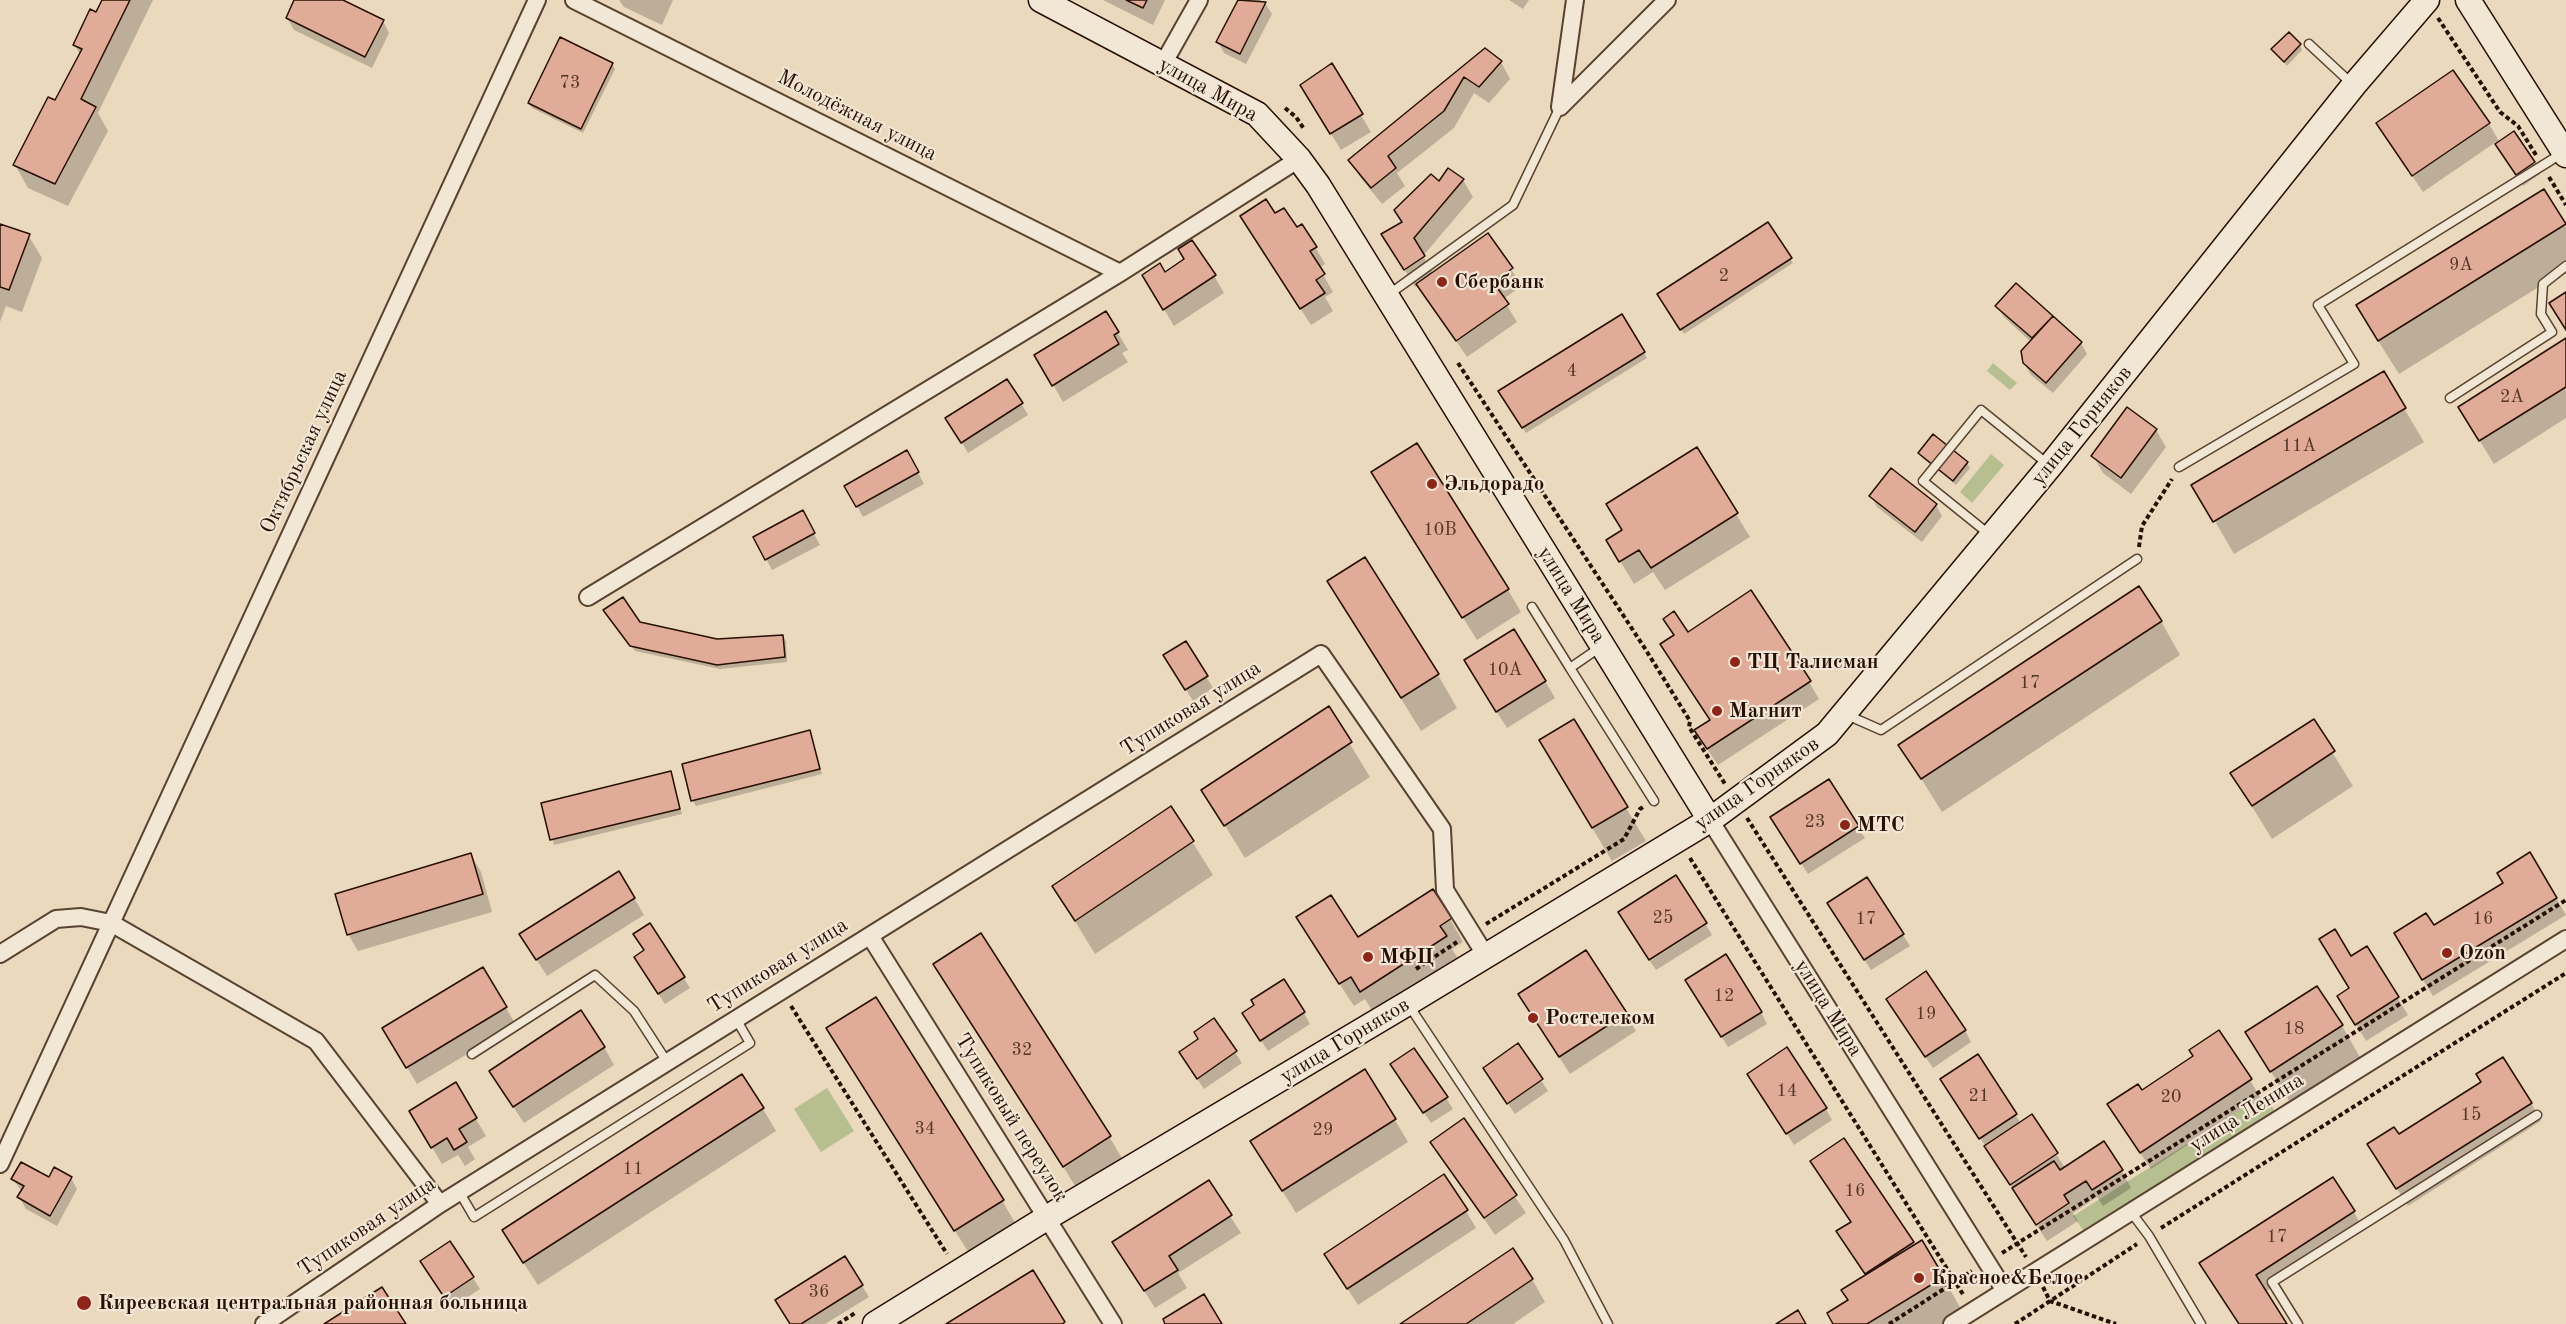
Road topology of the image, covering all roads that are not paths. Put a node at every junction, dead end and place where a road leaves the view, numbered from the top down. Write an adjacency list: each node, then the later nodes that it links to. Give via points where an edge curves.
1 (537, 0): 30 (street, Октябрьская улица)
2 (574, 0): 16 (street, Молодёжная улица)
3 (1041, 0): 10 (main road, улица Мира)
4 (1199, 0): 10 (street)
5 (1575, 0): 12 (street)
6 (1666, 0): 12 (street)
7 (2468, 0): 13 (main road)
8 (2432, 9): 11 (main road, улица Горняков)
9 (2308, 44): 11 (lane)
10 (1163, 64): 14 (main road, улица Мира, via 1257,114)
11 (2354, 85): 19 (main road, улица Горняков)
12 (1560, 107): 17 (lane, via 1513,205)
13 (2565, 153): 20 (lane, via 2318,304 2354,364)
14 (1299, 159): 16 (street); 17 (main road, улица Мира)
15 (2566, 266): 18 (lane, via 2543,284 2541,314 2552,332)
16 (1120, 273): 23 (street)
17 (1386, 297): 25 (main road, улица Мира)
18 (2450, 398)
19 (2050, 466): 21 (main road, улица Горняков); 21 (lane, via 1981,410 1923,481)
20 (2179, 466)
21 (1991, 536): 27 (main road, улица Горняков)
22 (2137, 559): 27 (lane, via 1881,730)
23 (588, 597)
24 (1532, 607): 26 (lane)
25 (1602, 646): 26 (lane); 29 (main road, улица Мира)
26 (1570, 668): 28 (lane)
27 (1844, 714): 29 (main road, улица Горняков, via 1827,734)
28 (1654, 801)
29 (1710, 819): 34 (main road, улица Горняков); 45 (street, улица Мира)
30 (111, 923): 33 (street, via 81,917 56,919); 40 (street, Октябрьская улица); 42 (street, via 316,1041)
31 (870, 936): 34 (street, Тупиковая улица, via 1321,654 1442,829 1445,890); 36 (street, Тупиковая улица); 44 (street, Тупиковый переулок)
32 (2566, 939): 43 (street, улица Ленина)
33 (0, 954)
34 (1486, 956): 35 (main road, улица Горняков)
35 (1408, 1003): 44 (main road, улица Горняков); 49 (lane, via 1563,1240)
36 (736, 1019): 38 (street, Тупиковая улица); 41 (lane, via 750,1043 720,1062 474,1217)
37 (472, 1054): 38 (lane, via 595,975 634,1011)
38 (667, 1062): 41 (street, Тупиковая улица)
39 (2537, 1115): 52 (lane, via 2272,1282)
40 (0, 1164)
41 (460, 1193): 42 (street, Тупиковая улица)
42 (440, 1204): 46 (street, Тупиковая улица)
43 (2131, 1212): 45 (street, улица Ленина); 51 (lane)
44 (1048, 1217): 47 (main road, улица Горняков); 48 (street, Тупиковый переулок)
45 (2005, 1291): 50 (street, улица Ленина)
46 (264, 1324)
47 (875, 1324)
48 (1113, 1324)
49 (1608, 1324)
50 (1952, 1324)
51 (2201, 1324)
52 (2298, 1324)

